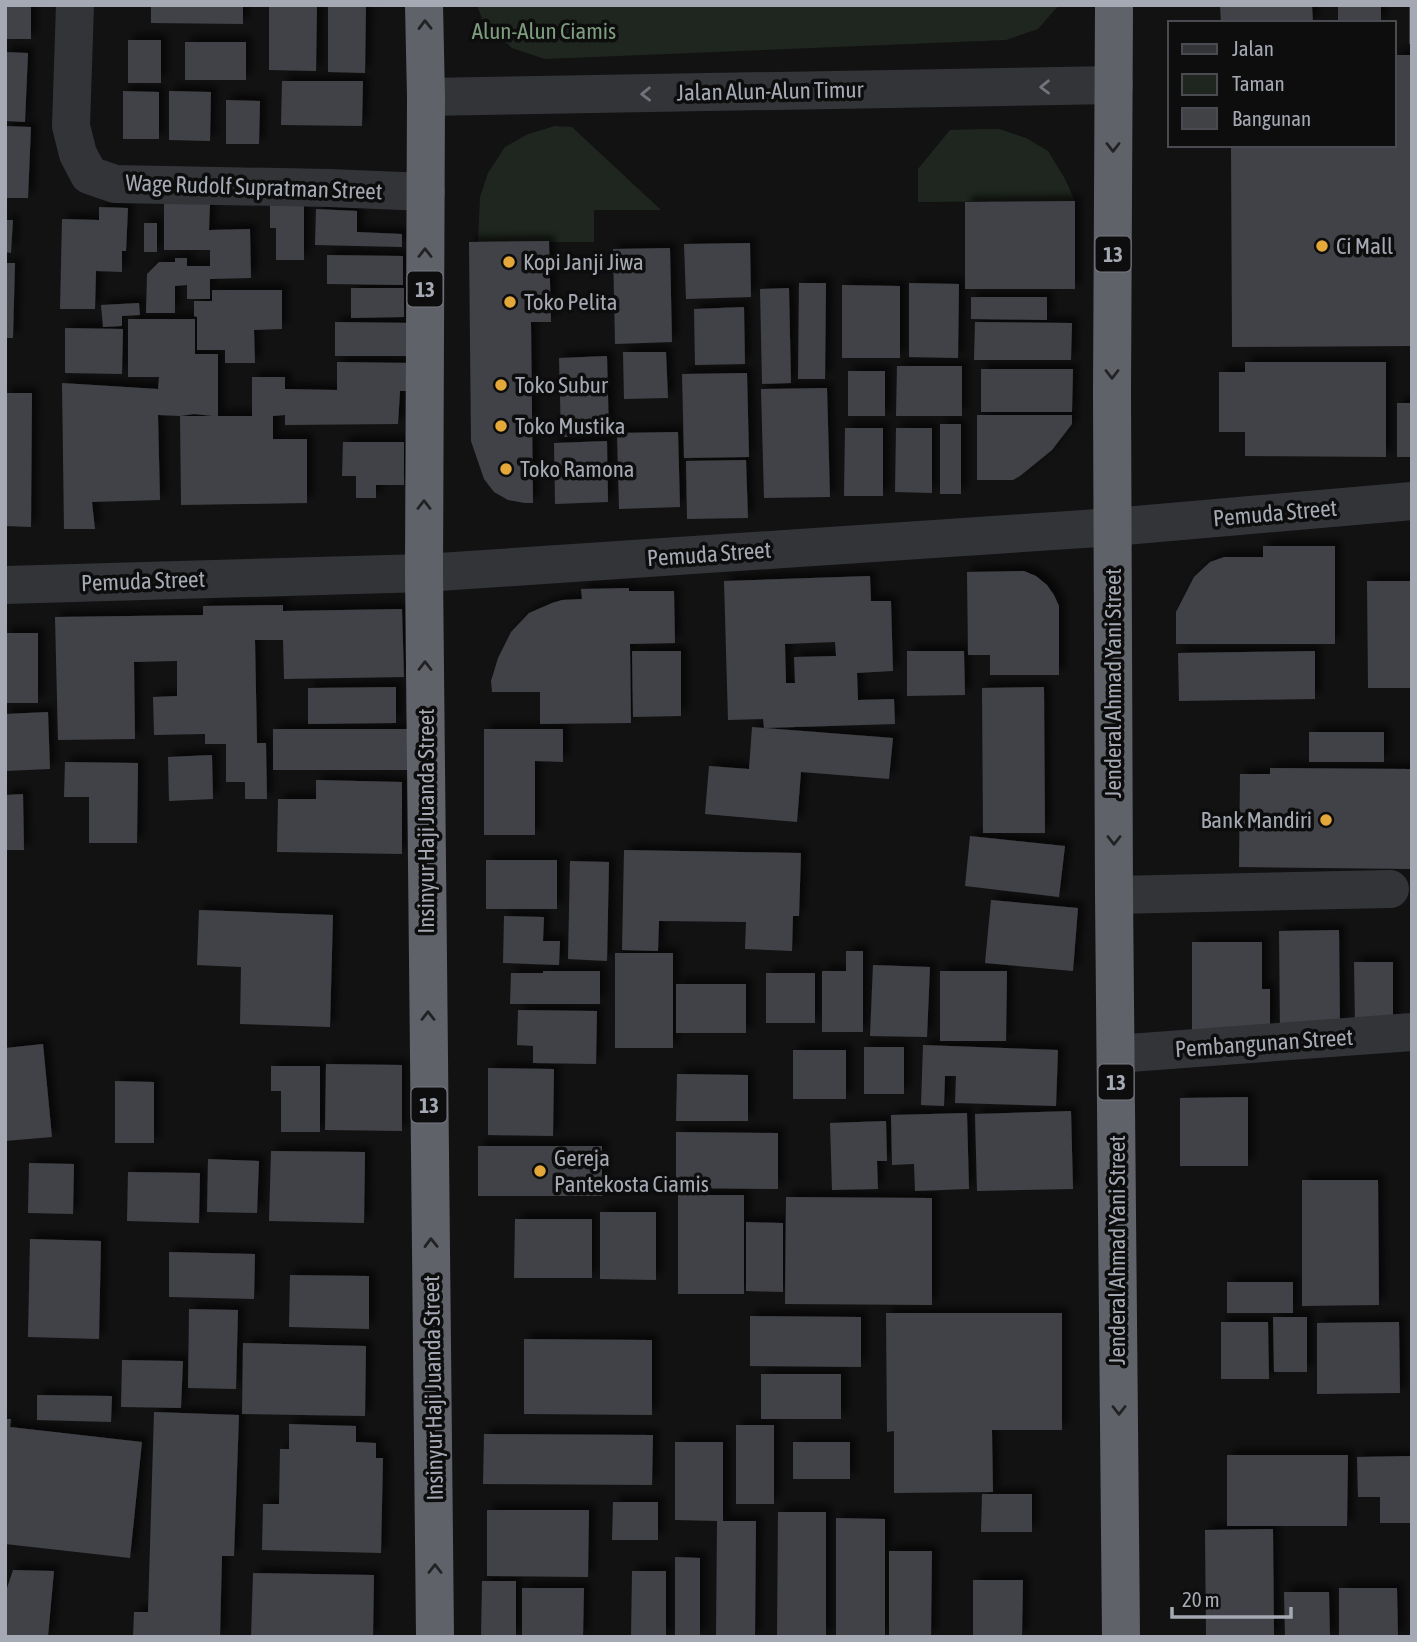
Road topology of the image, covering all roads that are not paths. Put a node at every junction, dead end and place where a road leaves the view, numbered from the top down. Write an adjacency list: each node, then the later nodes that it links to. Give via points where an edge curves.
1 (75, 5): 6 (street, Wage Rudolf Supratman Street, via 71,126 89,174 115,184)
2 (424, 5): 5 (highway, Insinyur Haji Juanda Street / 13, one-way to 2)
3 (1114, 5): 4 (highway, Jenderal Ahmad Yani Street / 13)
4 (1114, 85): 5 (street, Jalan Alun-Alun Timur, one-way to 5); 8 (highway, Jenderal Ahmad Yani Street / 13, one-way to 8)
5 (426, 97): 6 (highway, Insinyur Haji Juanda Street / 13)
6 (426, 192): 9 (highway, Insinyur Haji Juanda Street / 13, one-way to 6)
7 (1412, 501): 8 (street, Pemuda Street)
8 (1113, 527): 9 (street, Pemuda Street); 12 (highway, Jenderal Ahmad Yani Street / 13, one-way to 12)
9 (424, 573): 10 (street, Pemuda Street); 15 (highway, Insinyur Haji Juanda Street / 13, one-way to 9)
10 (5, 585)
11 (1390, 889): 12 (street)
12 (1114, 895): 14 (highway, Jenderal Ahmad Yani Street / 13)
13 (1412, 1032): 14 (street, Pembangunan Street)
14 (1116, 1054): 16 (highway, Jenderal Ahmad Yani Street / 13, one-way to 16)
15 (435, 1637)
16 (1121, 1637)

